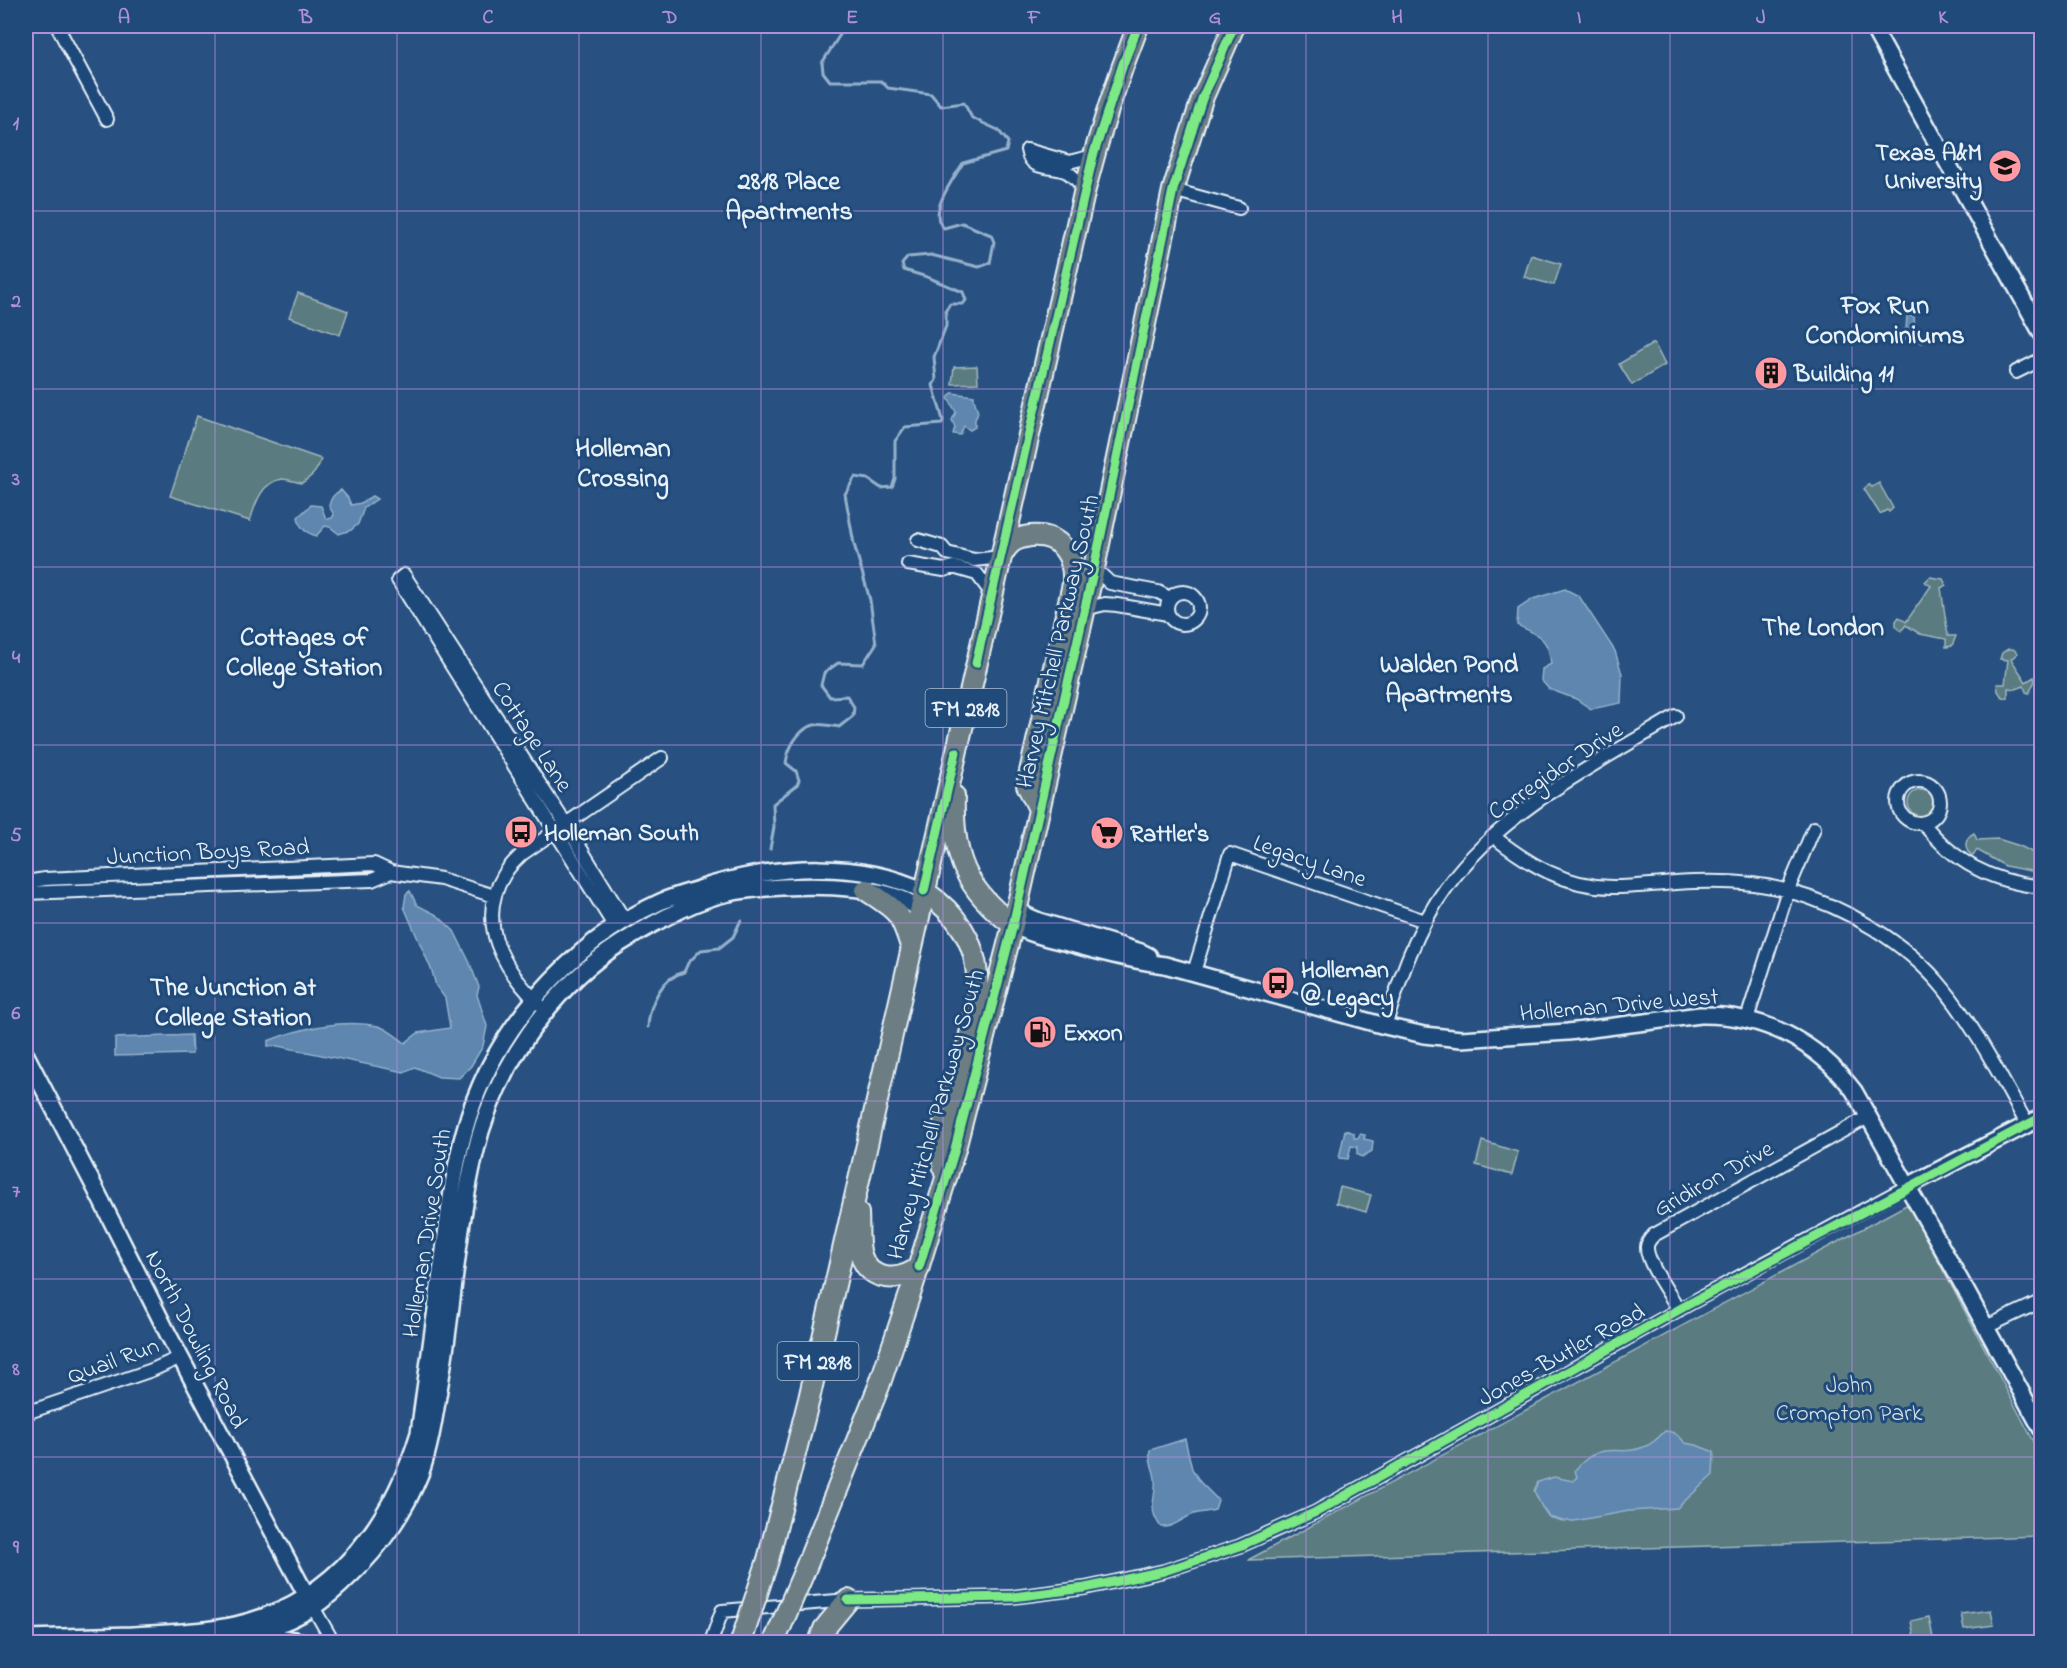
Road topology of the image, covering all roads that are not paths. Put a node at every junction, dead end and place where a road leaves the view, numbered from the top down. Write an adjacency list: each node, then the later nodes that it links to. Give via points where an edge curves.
1 (57, 26): 5 (street)
2 (1138, 26): 6 (highway, FM 2818)
3 (1234, 26): 8 (highway, Harvey Mitchell Parkway South / FM 2818, via 1202,99)
4 (1872, 26): 10 (street)
5 (107, 119)
6 (1093, 156): 7 (highway, FM 2818); 7 (street, via 1070,162 1027,150 1034,163 1067,172)
7 (1085, 189): 14 (highway, FM 2818)
8 (1173, 189): 9 (street); 16 (highway, Harvey Mitchell Parkway South / FM 2818)
9 (1239, 208)
10 (2042, 334)
11 (2042, 359): 12 (street)
12 (2016, 372)
13 (918, 540): 14 (street, via 974,560)
14 (1001, 557): 18 (highway, FM 2818); 25 (highway, via 1010,543 1038,536 1060,544 1074,571 1027,785)
15 (908, 564): 18 (street, via 944,570 953,567 977,574)
16 (1094, 568): 19 (street, via 1110,584 1158,592); 20 (highway, Harvey Mitchell Parkway South / FM 2818)
17 (401, 577): 27 (street, Cottage Lane)
18 (992, 594): 23 (highway, FM 2818)
19 (1170, 598): 21 (street); 21 (street, via 1186,591 1199,601 1200,610 1190,623 1173,621)
20 (1084, 609): 21 (street, via 1117,604); 25 (highway, Harvey Mitchell Parkway South / FM 2818)
21 (1168, 614)
22 (1676, 716): 29 (street, Corregidor Drive, via 1551,792)
23 (956, 752): 35 (highway, FM 2818); 39 (highway, via 956,847 974,888 990,907)
24 (662, 758): 27 (street)
25 (1039, 809): 39 (highway, Harvey Mitchell Parkway South / FM 2818)
26 (1923, 823): 32 (street, via 1957,858 1988,875)
27 (560, 827): 37 (street, via 522,854 504,874); 41 (street, Cottage Lane)
28 (1814, 828): 34 (street)
29 (1493, 836): 34 (street, via 1544,871 1595,886 1723,882); 40 (street, Corregidor Drive, via 1446,887)
30 (392, 872): 31 (street, Junction Boys Road, via 375,864); 36 (street, Junction Boys Road, via 372,880); 37 (street, Junction Boys Road, via 441,879)
31 (26, 882)
32 (2042, 887)
33 (866, 890): 38 (street, Holleman Drive South, via 905,900); 42 (highway, via 897,911); 45 (street, Holleman Drive South, via 807,885 766,888 726,893 694,905 611,950)
34 (1788, 890): 46 (street); 51 (street, via 1889,938 1942,986 1980,1039)
35 (924, 891): 38 (highway, FM 2818); 41 (street, Holleman Drive South, via 868,874 787,870 698,890 661,902); 52 (highway, via 945,906 969,938 978,986 940,1141)
36 (26, 893)
37 (494, 896): 44 (street, via 490,917 493,935 507,965)
38 (920, 911): 42 (highway, FM 2818)
39 (1015, 917): 43 (street, Holleman Drive West, via 1036,935 1138,962); 52 (highway, Harvey Mitchell Parkway South / FM 2818)
40 (1425, 921): 43 (street, Legacy Lane, via 1230,854); 47 (street, Corregidor Drive)
41 (620, 924): 44 (street, Holleman Drive South, via 566,965)
42 (912, 947): 53 (highway, FM 2818)
43 (1194, 972): 47 (street, Holleman Drive West)
44 (535, 1000): 45 (street); 63 (street, Holleman Drive South, via 499,1048 465,1127 451,1189 418,1433 409,1466 387,1511 361,1547)
45 (546, 1011): 63 (street, Holleman Drive South, via 502,1078 475,1152 449,1331 421,1471 378,1547 350,1575)
46 (1747, 1019): 47 (street, Holleman Drive West, via 1700,1015 1477,1039 1424,1035); 49 (street, Holleman Drive West, via 1783,1031 1819,1054 1844,1078)
47 (1385, 1026)
48 (26, 1055): 59 (street, North Dowling Road)
49 (1868, 1117): 54 (street, Holleman Drive West); 57 (street, Gridiron Drive, via 1648,1240 1649,1259)
50 (2042, 1117): 51 (street, Jones-Butler Road)
51 (2027, 1124): 54 (street, Jones-Butler Road)
52 (946, 1182): 55 (highway, Harvey Mitchell Parkway South / FM 2818)
53 (858, 1185): 55 (highway, via 859,1246 867,1267 889,1278 910,1275); 69 (highway, FM 2818, bridge, via 768,1560)
54 (1908, 1186): 57 (street, Jones-Butler Road); 58 (street, Holleman Drive West)
55 (919, 1267): 70 (highway, Harvey Mitchell Parkway South / FM 2818, bridge, via 879,1386)
56 (2042, 1300): 58 (street)
57 (1679, 1310): 62 (street, Jones-Butler Road, via 1316,1512 1240,1546 1164,1571 1013,1598)
58 (1986, 1327): 61 (street, Holleman Drive West)
59 (181, 1357): 60 (street, Quail Run); 63 (street, North Dowling Road)
60 (26, 1413)
61 (2042, 1430)
62 (848, 1600): 68 (street, Jones-Butler Road, via 722,1611); 71 (highway, via 824,1629)
63 (310, 1601): 64 (street, Holleman Drive South, via 206,1630); 65 (street, Holleman Drive South, via 279,1624); 67 (street, North Dowling Road)
64 (26, 1638)
65 (216, 1641): 66 (street, via 284,1638)
66 (305, 1642)
67 (333, 1642)
68 (711, 1642)
69 (741, 1642)
70 (774, 1642)
71 (819, 1642)

